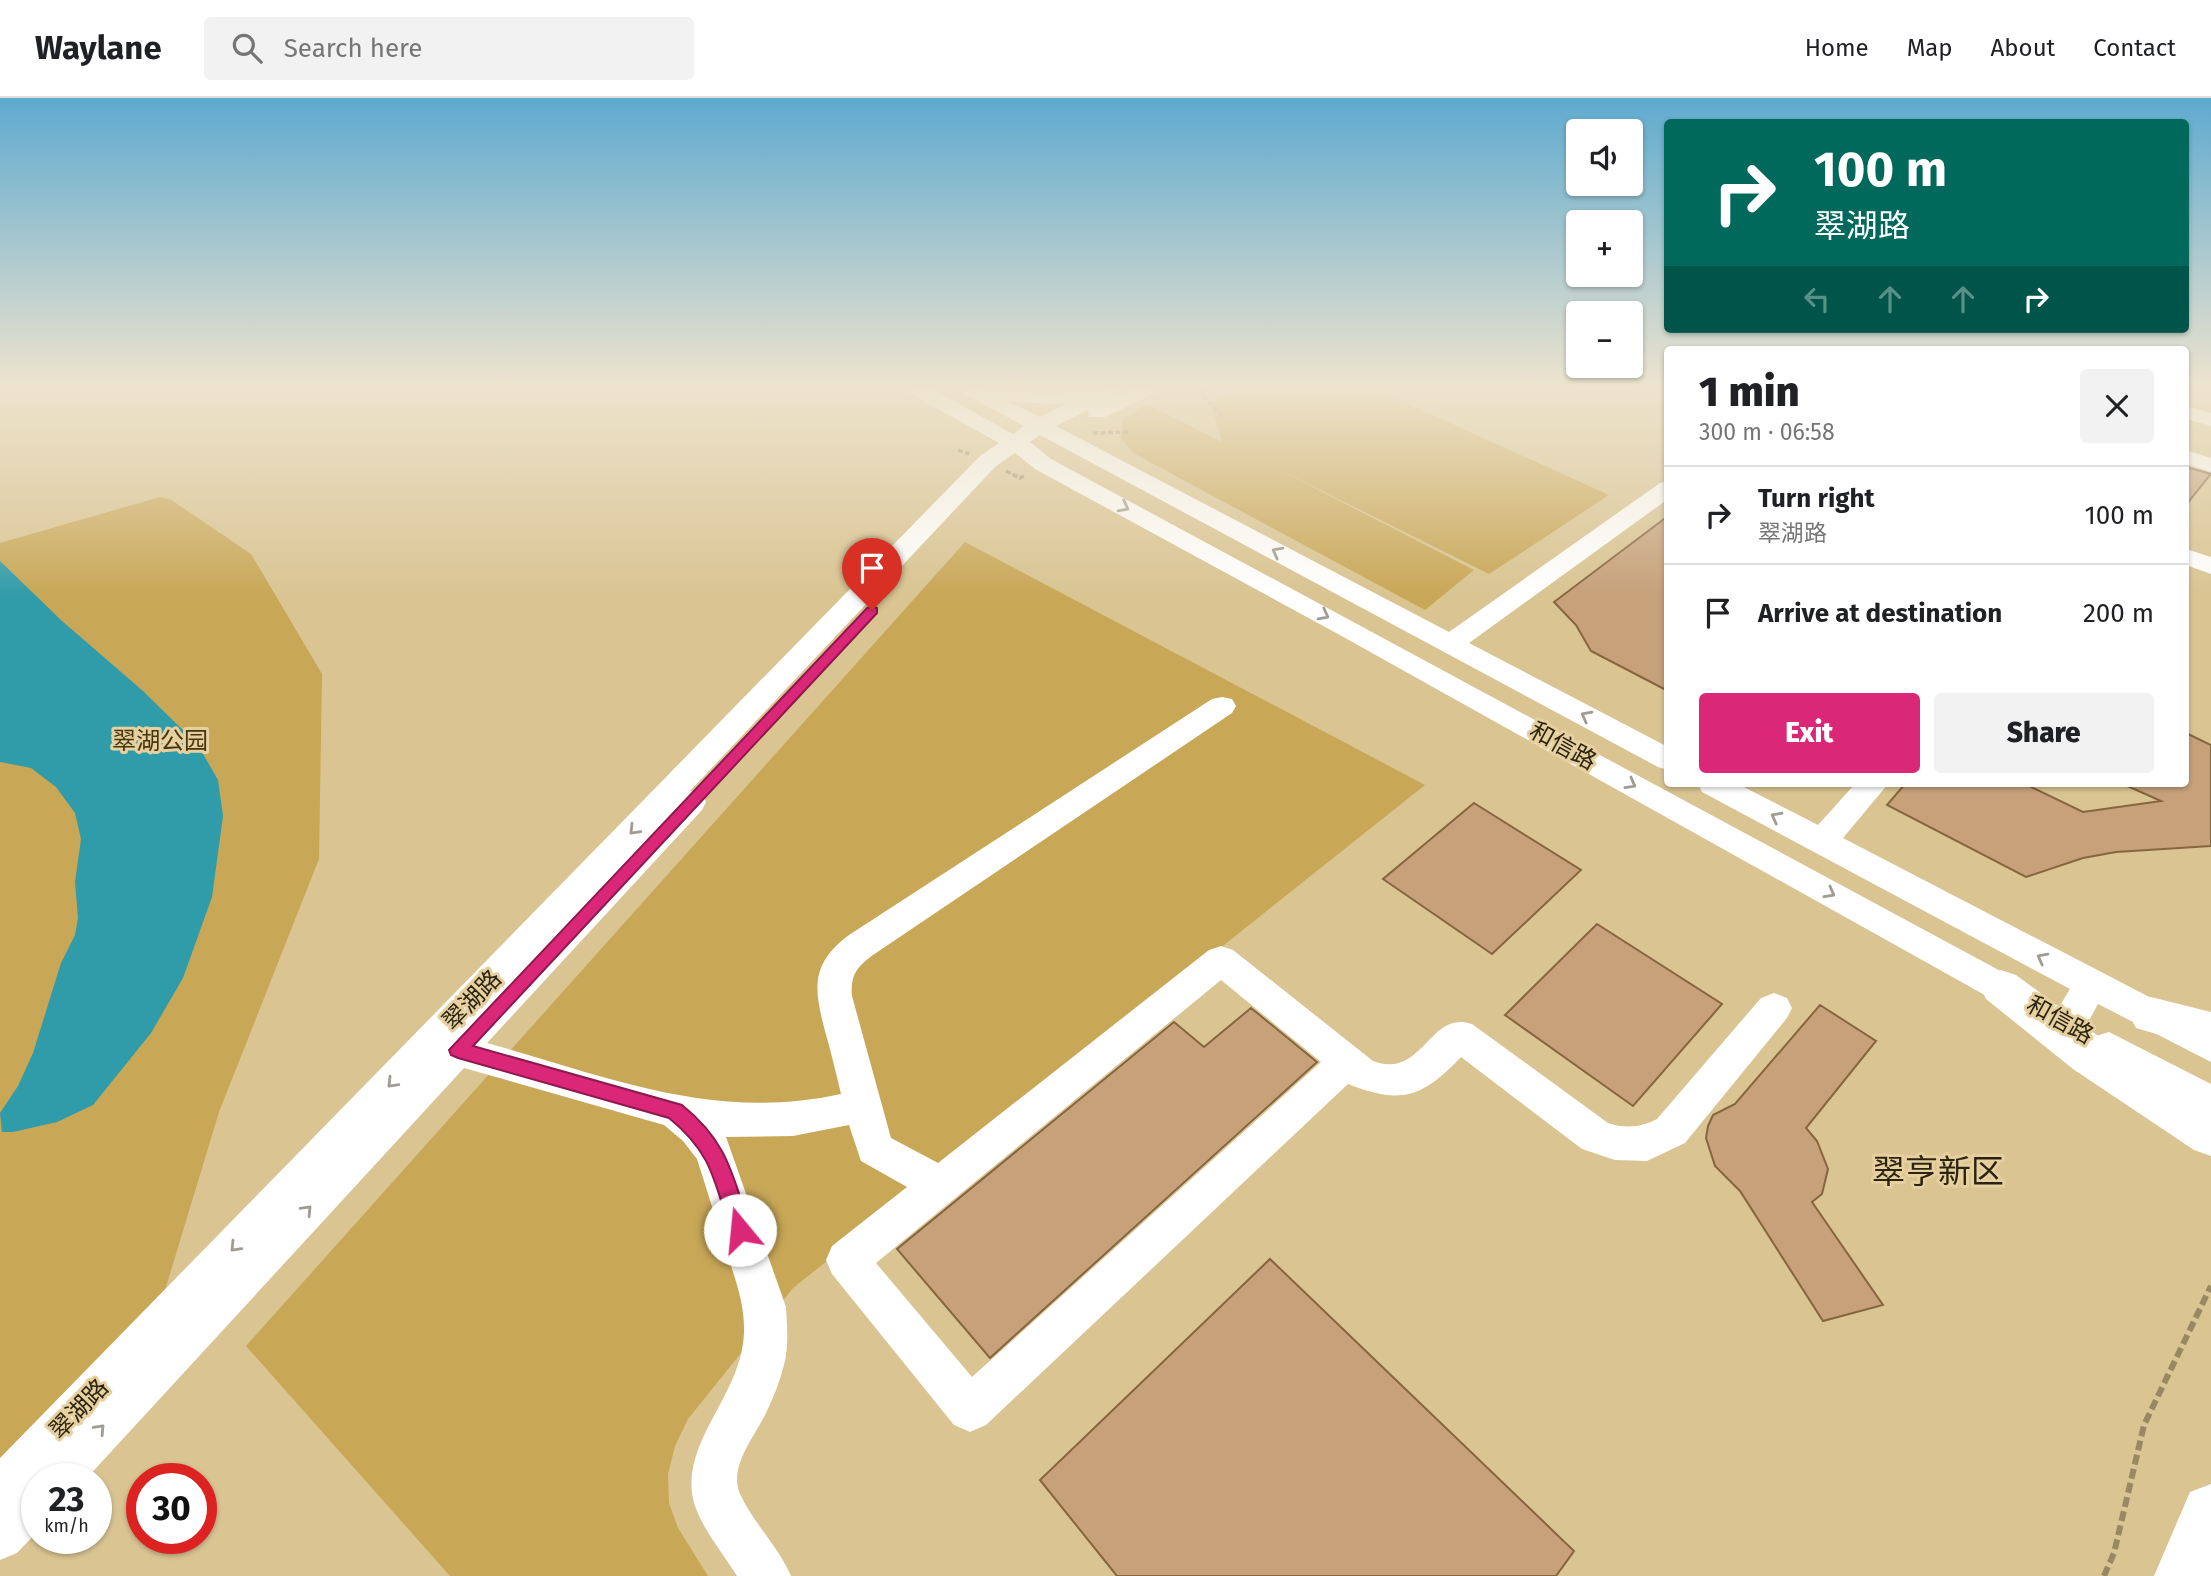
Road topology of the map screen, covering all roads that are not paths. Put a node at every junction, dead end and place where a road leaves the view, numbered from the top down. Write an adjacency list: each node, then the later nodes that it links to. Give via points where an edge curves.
1 (994, 458): 21 (street, 翠湖路)
2 (1041, 458): 16 (street, 和信路, one-way to 16, via 1043,464)
3 (1085, 458): 7 (street, 和信路)
4 (1120, 458): 7 (street)
5 (2189, 458): 6 (street)
6 (2211, 466)
7 (1142, 480): 9 (street, 和信路, one-way to 7)
8 (1664, 491): 9 (street)
9 (1450, 644): 11 (street, 和信路, one-way to 9)
10 (1222, 706): 25 (street, via 847,955 835,975 834,996)
11 (1664, 758)
12 (1719, 787): 14 (street, 和信路, one-way to 12)
13 (1870, 787): 14 (street)
14 (1821, 842): 15 (street, 和信路, one-way to 14)
15 (2092, 984): 18 (street, 和信路); 19 (street)
16 (2001, 987): 19 (street, 和信路); 27 (main road, via 2089,1055)
17 (1774, 1009): 23 (street, via 1671,1131 1647,1144 1596,1137 1459,1035 1408,1080 1376,1080)
18 (2151, 1015): 20 (main road); 22 (street, 和信路)
19 (2067, 1024): 24 (street, 和信路)
20 (2211, 1031)
21 (444, 1046): 26 (street); 29 (street, 翠湖路, one-way to 21); 30 (street, 翠湖路, one-way to 30)
22 (2211, 1046)
23 (1347, 1061): 28 (street, via 1221,960); 28 (street, via 970,1409 847,1260)
24 (2211, 1103)
25 (863, 1105): 26 (street, via 825,1116 747,1123); 28 (street, via 875,1149)
26 (675, 1111): 34 (street, via 697,1129 714,1152 765,1307 762,1364 718,1456 714,1480 718,1503)
27 (2211, 1135)
28 (941, 1185)
29 (68, 1463)
30 (0, 1492)
31 (2211, 1513): 35 (main road)
32 (21, 1514): 33 (street)
33 (0, 1536)
34 (766, 1576)
35 (2184, 1576)

